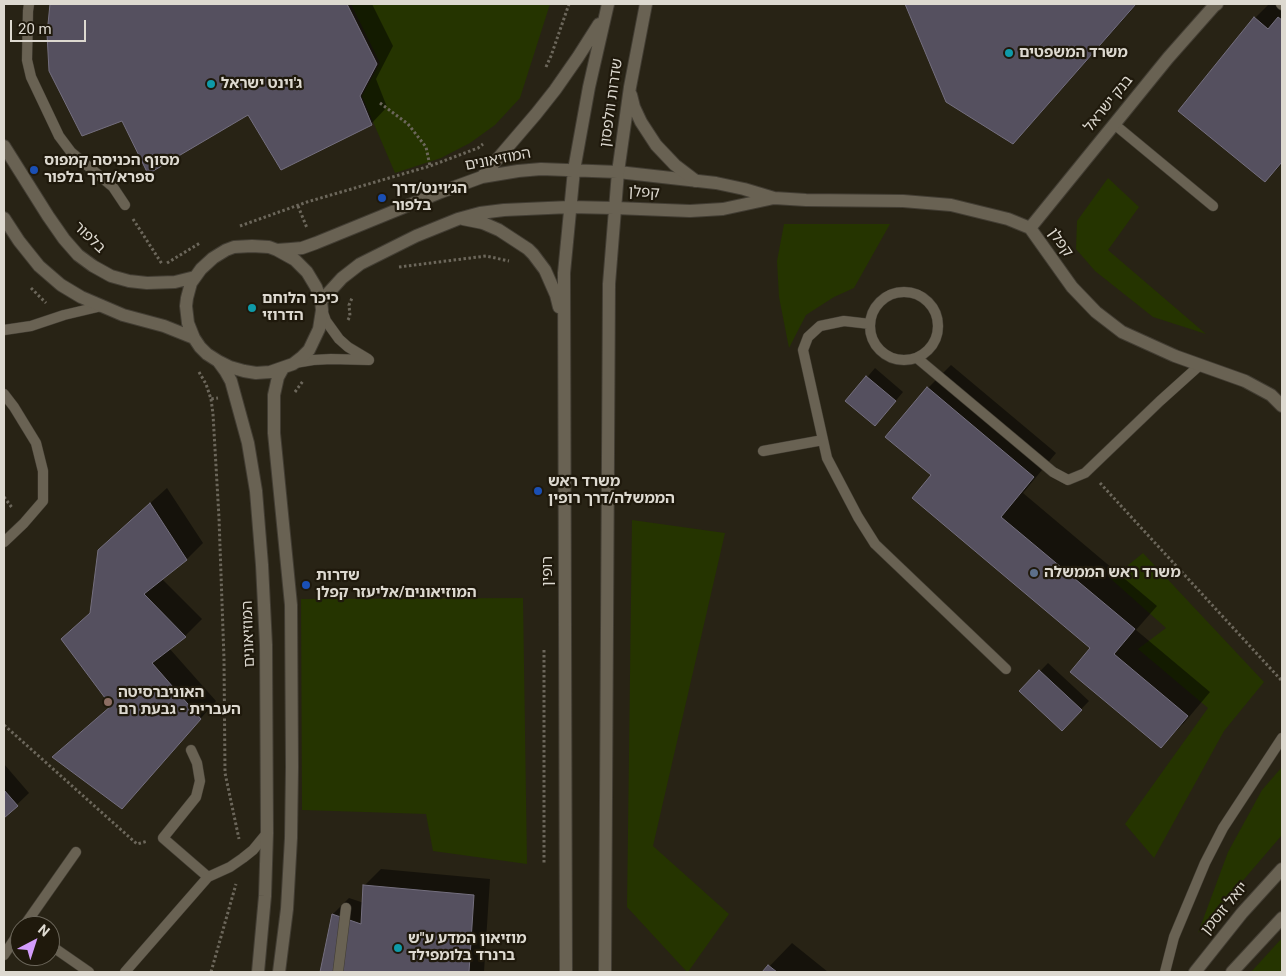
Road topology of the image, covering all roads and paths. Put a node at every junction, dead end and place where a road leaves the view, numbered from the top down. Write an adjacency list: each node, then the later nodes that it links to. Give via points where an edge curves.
1 (29, 4): 18 (lane, via 27,60 31,78 63,142 113,188)
2 (568, 4): 6 (path)
3 (646, 4): 7 (street, שדרות וולפסון)
4 (1218, 4): 9 (street, בנק ישראל)
5 (607, 8): 13 (street, שדרות וולפסון); 15 (street, via 555,90)
6 (543, 72)
7 (630, 87): 14 (street, שדרות וולפסון); 16 (street, via 634,107 648,134 675,165)
8 (380, 103): 12 (path, via 408,124 420,139 426,147)
9 (1114, 124): 19 (lane); 24 (street, בנק ישראל)
10 (486, 142): 12 (path)
11 (4, 146): 30 (street, בלפור, via 64,239 93,266 111,276 147,283)
12 (430, 166): 25 (path, via 307,202)
13 (574, 170): 14 (street, המוזיאונים); 15 (street, המוזיאונים, via 533,169); 20 (street, רופין)
14 (618, 172): 16 (street, קפלן); 21 (street, שדרות וולפסון)
15 (482, 177): 27 (street, המוזיאונים, via 316,243)
16 (696, 181): 17 (street, קפלן)
17 (774, 198): 21 (street, קפלן, via 690,212); 24 (street, קפלן, via 951,205)
18 (125, 205): 26 (path, via 162,265)
19 (1213, 206)
20 (570, 207): 21 (street, קפלן); 23 (street, via 504,210); 36 (street, רופין)
21 (615, 208): 80 (street, via 609,284)
22 (4, 218): 33 (street, via 39,266 61,285)
23 (458, 219): 34 (street, via 360,264 342,278); 36 (street, via 483,223 499,230 533,254 545,270 556,295)
24 (1030, 228): 44 (street, קפלן, via 1072,287 1096,312 1122,332)
25 (233, 229)
26 (202, 242)
27 (277, 250): 30 (street, via 234,247 207,262); 34 (street, via 295,260 307,272)
28 (512, 262): 29 (path, via 486,256)
29 (393, 268)
30 (195, 277): 39 (street, via 188,291 186,306)
31 (31, 287): 35 (path, via 49,306)
32 (353, 294): 40 (path, via 350,316)
33 (102, 306): 35 (lane); 39 (street)
34 (322, 306): 40 (lane, via 326,321); 45 (street, via 319,329 309,350)
35 (64, 315): 38 (lane, via 31,326)
36 (563, 324): 79 (street, רופין)
37 (870, 324): 41 (lane, via 871,336 885,354 894,359); 41 (lane, via 873,313 884,299 906,292 918,295 934,310 937,333 927,351); 52 (lane, via 844,321 820,326 808,337 803,350)
38 (4, 330)
39 (194, 338): 43 (street)
40 (339, 339): 42 (lane, via 369,360)
41 (917, 358): 54 (lane, via 1053,472 1068,480)
42 (331, 359): 45 (lane); 48 (path, via 323,376 303,381 294,394)
43 (218, 362): 45 (street, via 256,373); 49 (street, המוזיאונים, via 231,381)
44 (1200, 365): 51 (street, קפלן, via 1244,381 1271,395); 54 (lane)
45 (288, 366): 48 (street, via 278,377)
46 (197, 370): 50 (path)
47 (4, 394): 55 (lane, via 36,443 43,471 43,502)
48 (274, 395): 77 (street, via 274,433 291,605 291,838)
49 (236, 398): 50 (path); 62 (street, המוזיאונים, via 256,491 262,565 266,645)
50 (211, 399): 65 (path, via 224,659 225,773)
51 (1282, 406)
52 (823, 440): 53 (lane); 57 (lane, via 827,458 875,544)
53 (763, 451)
54 (1088, 469): 58 (path)
55 (4, 542)
56 (544, 650): 66 (path)
57 (1006, 669)
58 (1282, 681)
59 (4, 725): 63 (path, via 137,844)
60 (1282, 738): 81 (lane, via 1222,828 1174,937)
61 (190, 750): 63 (lane, via 197,763 200,781 196,797)
62 (267, 833): 65 (lane); 76 (street, המוזיאונים)
63 (163, 838): 68 (lane)
64 (76, 852): 70 (lane)
65 (243, 858): 68 (lane); 75 (path)
66 (544, 868)
67 (1282, 869): 82 (street, יואל זוסמן)
68 (208, 877): 74 (lane)
69 (346, 908): 78 (lane)
70 (31, 916)
71 (1282, 918): 83 (street)
72 (60, 952): 73 (lane)
73 (89, 972)
74 (126, 972)
75 (211, 972)
76 (258, 972)
77 (279, 972)
78 (338, 972)
79 (566, 972)
80 (605, 972)
81 (1165, 972)
82 (1195, 972)
83 (1232, 972)

